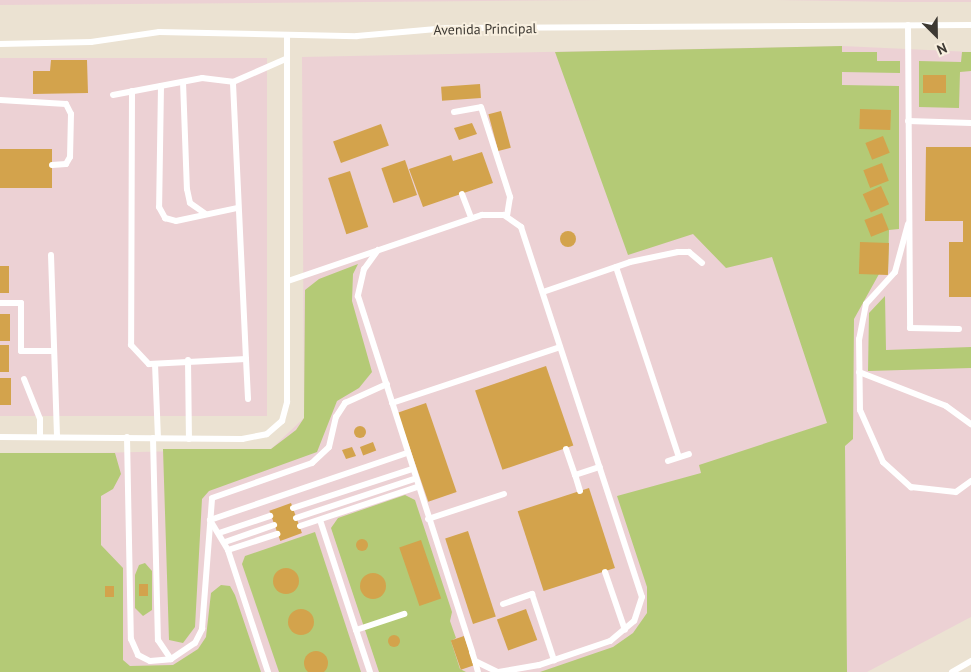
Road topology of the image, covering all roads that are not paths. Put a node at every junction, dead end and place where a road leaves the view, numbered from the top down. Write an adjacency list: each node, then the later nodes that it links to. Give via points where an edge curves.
1 (908, 25): 2 (lane, Avenida Principal); 3 (lane, Avenida Principal, via 707,24); 13 (lane)
2 (971, 25)
3 (287, 35): 4 (lane, Avenida Principal, via 159,32 91,42); 5 (lane)
4 (0, 44)
5 (286, 60): 7 (lane); 26 (lane)
6 (184, 82): 7 (lane); 8 (lane); 18 (lane, via 187,189 190,203)
7 (233, 82): 17 (lane)
8 (161, 86): 9 (lane); 18 (lane, via 159,207 165,218 176,221)
9 (132, 91): 10 (lane); 34 (lane, via 131,346 136,355)
10 (114, 95)
11 (0, 100): 15 (lane, via 66,104 71,114 70,157 66,164)
12 (454, 112): 19 (lane, via 481,107 510,198)
13 (908, 121): 14 (lane); 21 (lane)
14 (971, 123)
15 (52, 165)
16 (462, 194): 20 (lane)
17 (236, 208): 18 (lane); 32 (lane)
18 (207, 215)
19 (507, 216): 20 (lane, via 493,212); 27 (lane, via 521,227)
20 (471, 218): 22 (lane)
21 (908, 224): 29 (lane, via 910,328); 35 (lane, via 895,272 866,304 859,339)
22 (378, 250): 26 (lane); 37 (lane, via 364,269 358,296)
23 (51, 256): 31 (lane)
24 (702, 263): 25 (lane, via 689,252)
25 (616, 267): 27 (lane); 50 (lane)
26 (288, 281): 46 (lane, via 287,402 282,421 256,438)
27 (543, 292): 30 (lane)
28 (0, 303): 31 (lane, via 21,303 21,351)
29 (959, 329)
30 (560, 347): 39 (lane); 52 (lane)
31 (54, 351): 42 (lane)
32 (246, 359): 33 (lane); 38 (lane)
33 (188, 360): 34 (lane); 46 (lane)
34 (155, 364): 45 (lane)
35 (859, 372): 40 (lane, via 946,406); 56 (lane, via 860,410 883,462 911,487 956,492)
36 (24, 379): 41 (lane, via 40,419)
37 (387, 384): 39 (lane); 64 (lane, via 344,403 324,454 212,498)
38 (248, 399)
39 (392, 403): 48 (lane)
40 (971, 424)
41 (40, 436): 42 (lane); 43 (lane)
42 (57, 436): 44 (lane)
43 (0, 437)
44 (126, 437): 45 (lane); 77 (lane, via 131,639 138,655 150,661)
45 (155, 438): 46 (lane); 77 (lane, via 158,640)
46 (189, 439)
47 (566, 449): 54 (lane)
48 (407, 453): 53 (lane); 64 (lane)
49 (690, 454): 50 (lane)
50 (679, 458): 51 (lane)
51 (668, 461)
52 (600, 467): 54 (lane); 76 (lane, via 642,597 640,611)
53 (412, 469): 55 (lane); 60 (lane)
54 (575, 475): 58 (lane)
55 (414, 479): 57 (lane); 62 (lane)
56 (971, 481)
57 (417, 487): 63 (lane); 65 (lane)
58 (580, 491)
59 (504, 494): 63 (lane)
60 (293, 508)
61 (270, 516): 68 (lane)
62 (296, 518)
63 (428, 519): 79 (lane)
64 (210, 520): 68 (lane); 77 (lane, via 202,629 195,643)
65 (320, 520): 67 (lane); 75 (lane)
66 (274, 525): 70 (lane)
67 (300, 526)
68 (219, 533): 70 (lane)
69 (277, 534): 71 (lane)
70 (224, 542): 71 (lane)
71 (228, 550): 81 (lane)
72 (605, 572): 76 (lane)
73 (503, 604): 78 (lane, via 532,594)
74 (404, 614): 75 (lane)
75 (356, 630): 82 (lane)
76 (625, 630): 78 (lane, via 610,641)
77 (171, 659)
78 (554, 660): 84 (lane)
79 (475, 661): 83 (lane); 84 (lane)
80 (971, 661): 85 (lane)
81 (268, 672)
82 (370, 672)
83 (478, 672)
84 (498, 672)
85 (952, 672)

